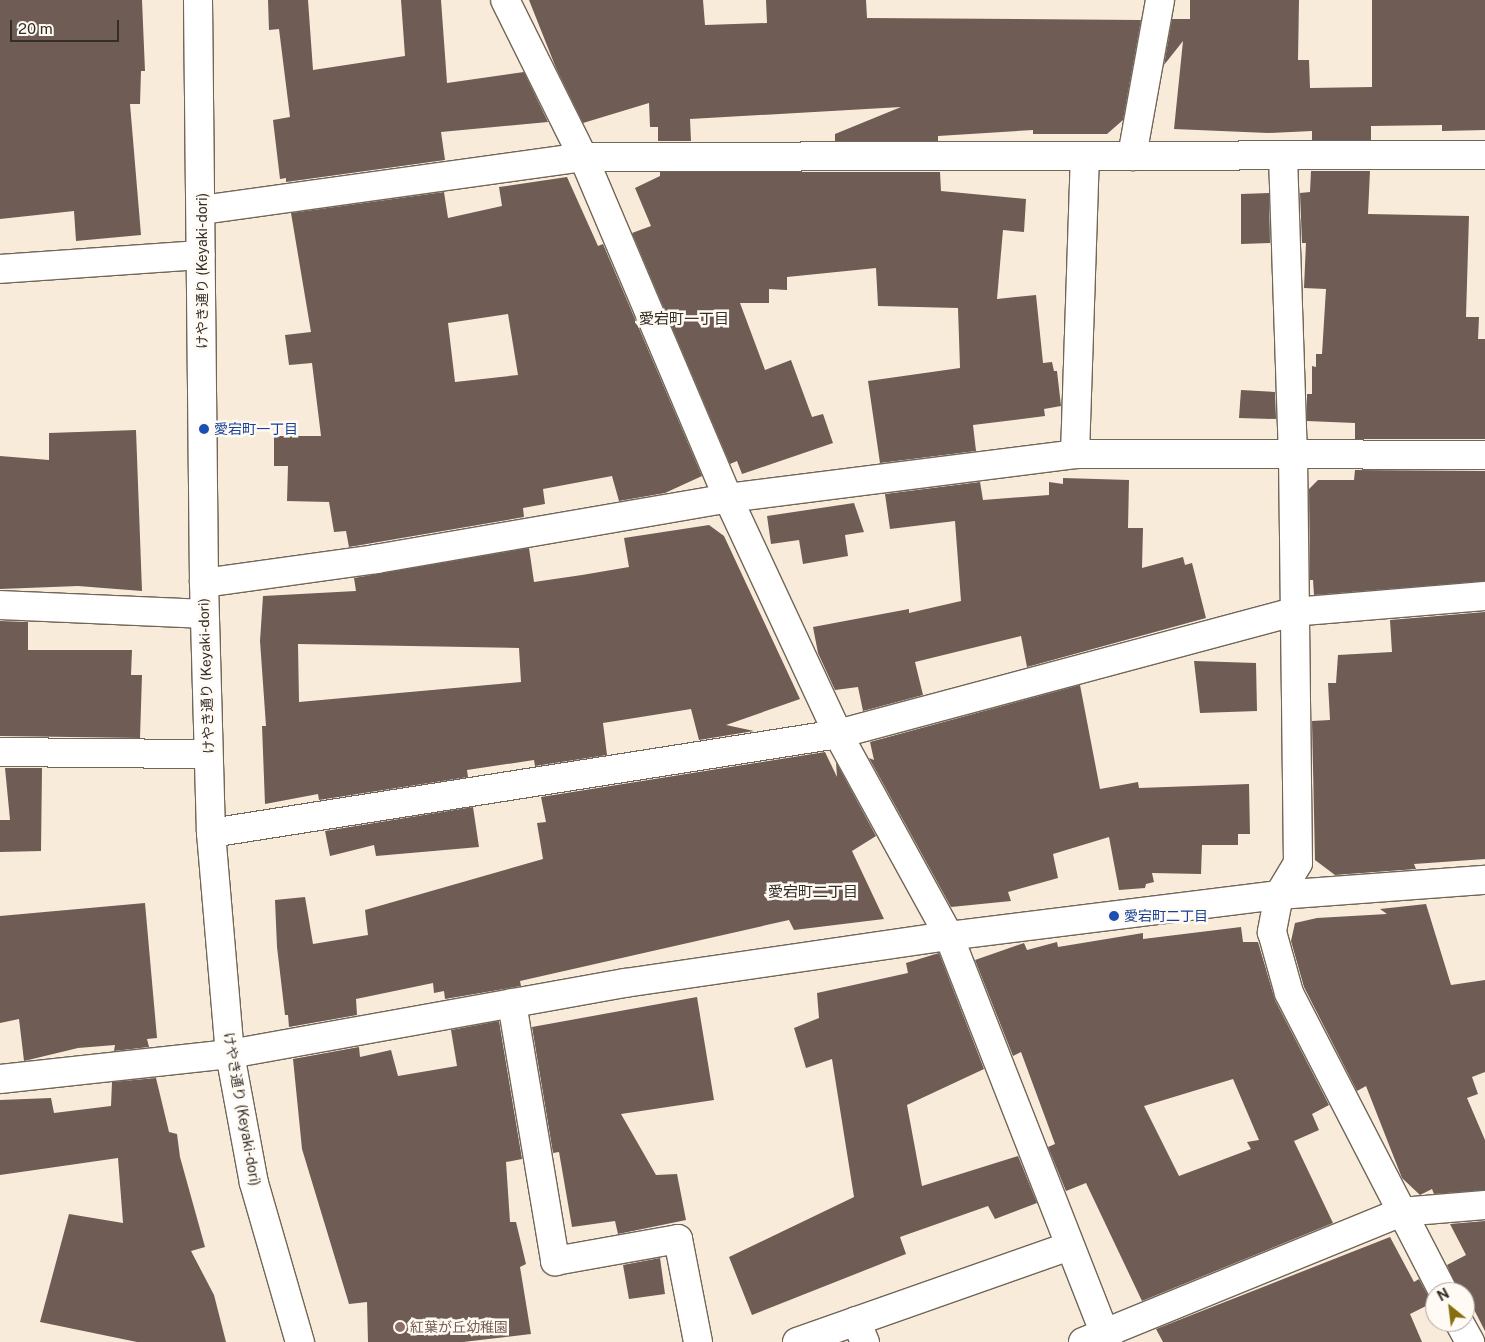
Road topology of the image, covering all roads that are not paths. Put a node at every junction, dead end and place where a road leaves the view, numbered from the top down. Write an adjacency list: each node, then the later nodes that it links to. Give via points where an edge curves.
1 (198, 0): 9 (street, けやき通り (Keyaki-dori))
2 (505, 0): 8 (street)
3 (1160, 0): 6 (street)
4 (1485, 155): 7 (street)
5 (1085, 156): 6 (street); 8 (street); 12 (street)
6 (1132, 156): 7 (street)
7 (1283, 156): 13 (street)
8 (583, 157): 9 (street); 15 (street)
9 (202, 210): 10 (street, けやき通り (Keyaki-dori))
10 (201, 255): 11 (street); 16 (street, けやき通り (Keyaki-dori))
11 (0, 269)
12 (1075, 454): 13 (street); 15 (street)
13 (1292, 454): 14 (street); 19 (street)
14 (1485, 455)
15 (728, 498): 16 (street, via 376,559); 21 (street)
16 (204, 583): 20 (street, けやき通り (Keyaki-dori))
17 (1485, 596): 19 (street)
18 (0, 605): 20 (street)
19 (1293, 612): 21 (street); 26 (street, via 1298,863)
20 (204, 614): 23 (street, けやき通り (Keyaki-dori))
21 (838, 734): 24 (street); 27 (street)
22 (0, 752): 23 (street)
23 (208, 754): 24 (street, けやき通り (Keyaki-dori))
24 (211, 832): 29 (street, けやき通り (Keyaki-dori))
25 (1485, 880): 26 (street)
26 (1280, 895): 27 (street); 32 (street, via 1272,932 1288,993)
27 (948, 936): 28 (street, via 625,983); 33 (street)
28 (512, 1003): 29 (street); 38 (street, via 555,1261 678,1239)
29 (230, 1054): 30 (street); 37 (street, けやき通り (Keyaki-dori), via 254,1183)
30 (0, 1079)
31 (1485, 1205): 32 (street)
32 (1401, 1212): 34 (street); 36 (street)
33 (1069, 1246): 35 (street); 36 (street)
34 (1439, 1282)
35 (861, 1332): 39 (street)
36 (1098, 1339)
37 (300, 1342)
38 (698, 1342)
39 (797, 1342)

